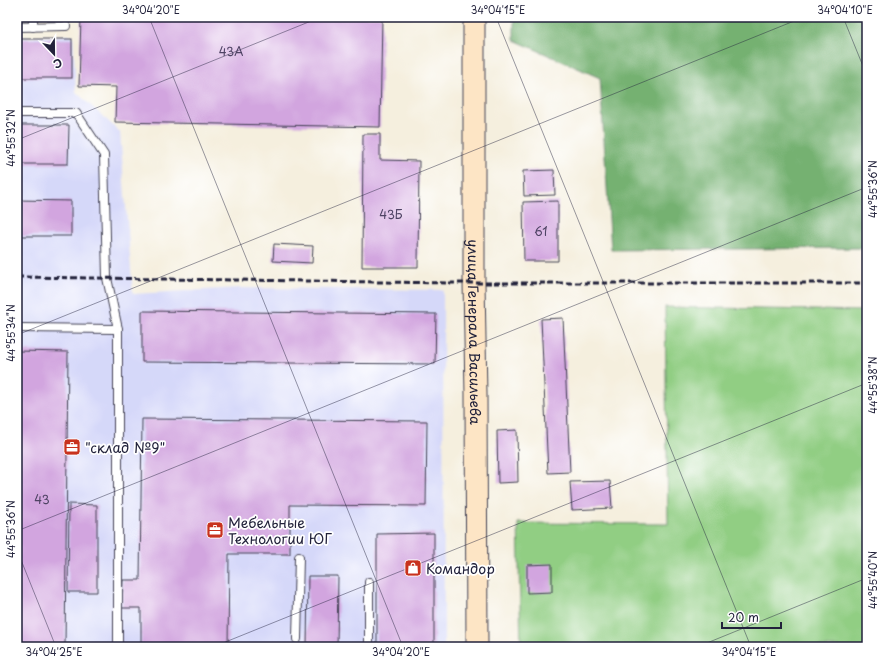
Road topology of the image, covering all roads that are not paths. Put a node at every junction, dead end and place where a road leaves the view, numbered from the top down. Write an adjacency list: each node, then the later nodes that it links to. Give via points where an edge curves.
1 (33, 17): 5 (lane)
2 (474, 17): 14 (main road, улица Генерала Васильева)
3 (66, 26): 5 (lane)
4 (17, 27): 5 (lane)
5 (33, 27)
6 (17, 113): 8 (lane, via 76,113 104,155 107,278)
7 (17, 328): 8 (lane)
8 (118, 329): 12 (lane)
9 (300, 557): 11 (lane)
10 (368, 582): 13 (lane)
11 (297, 639)
12 (118, 647)
13 (370, 647)
14 (477, 647)

